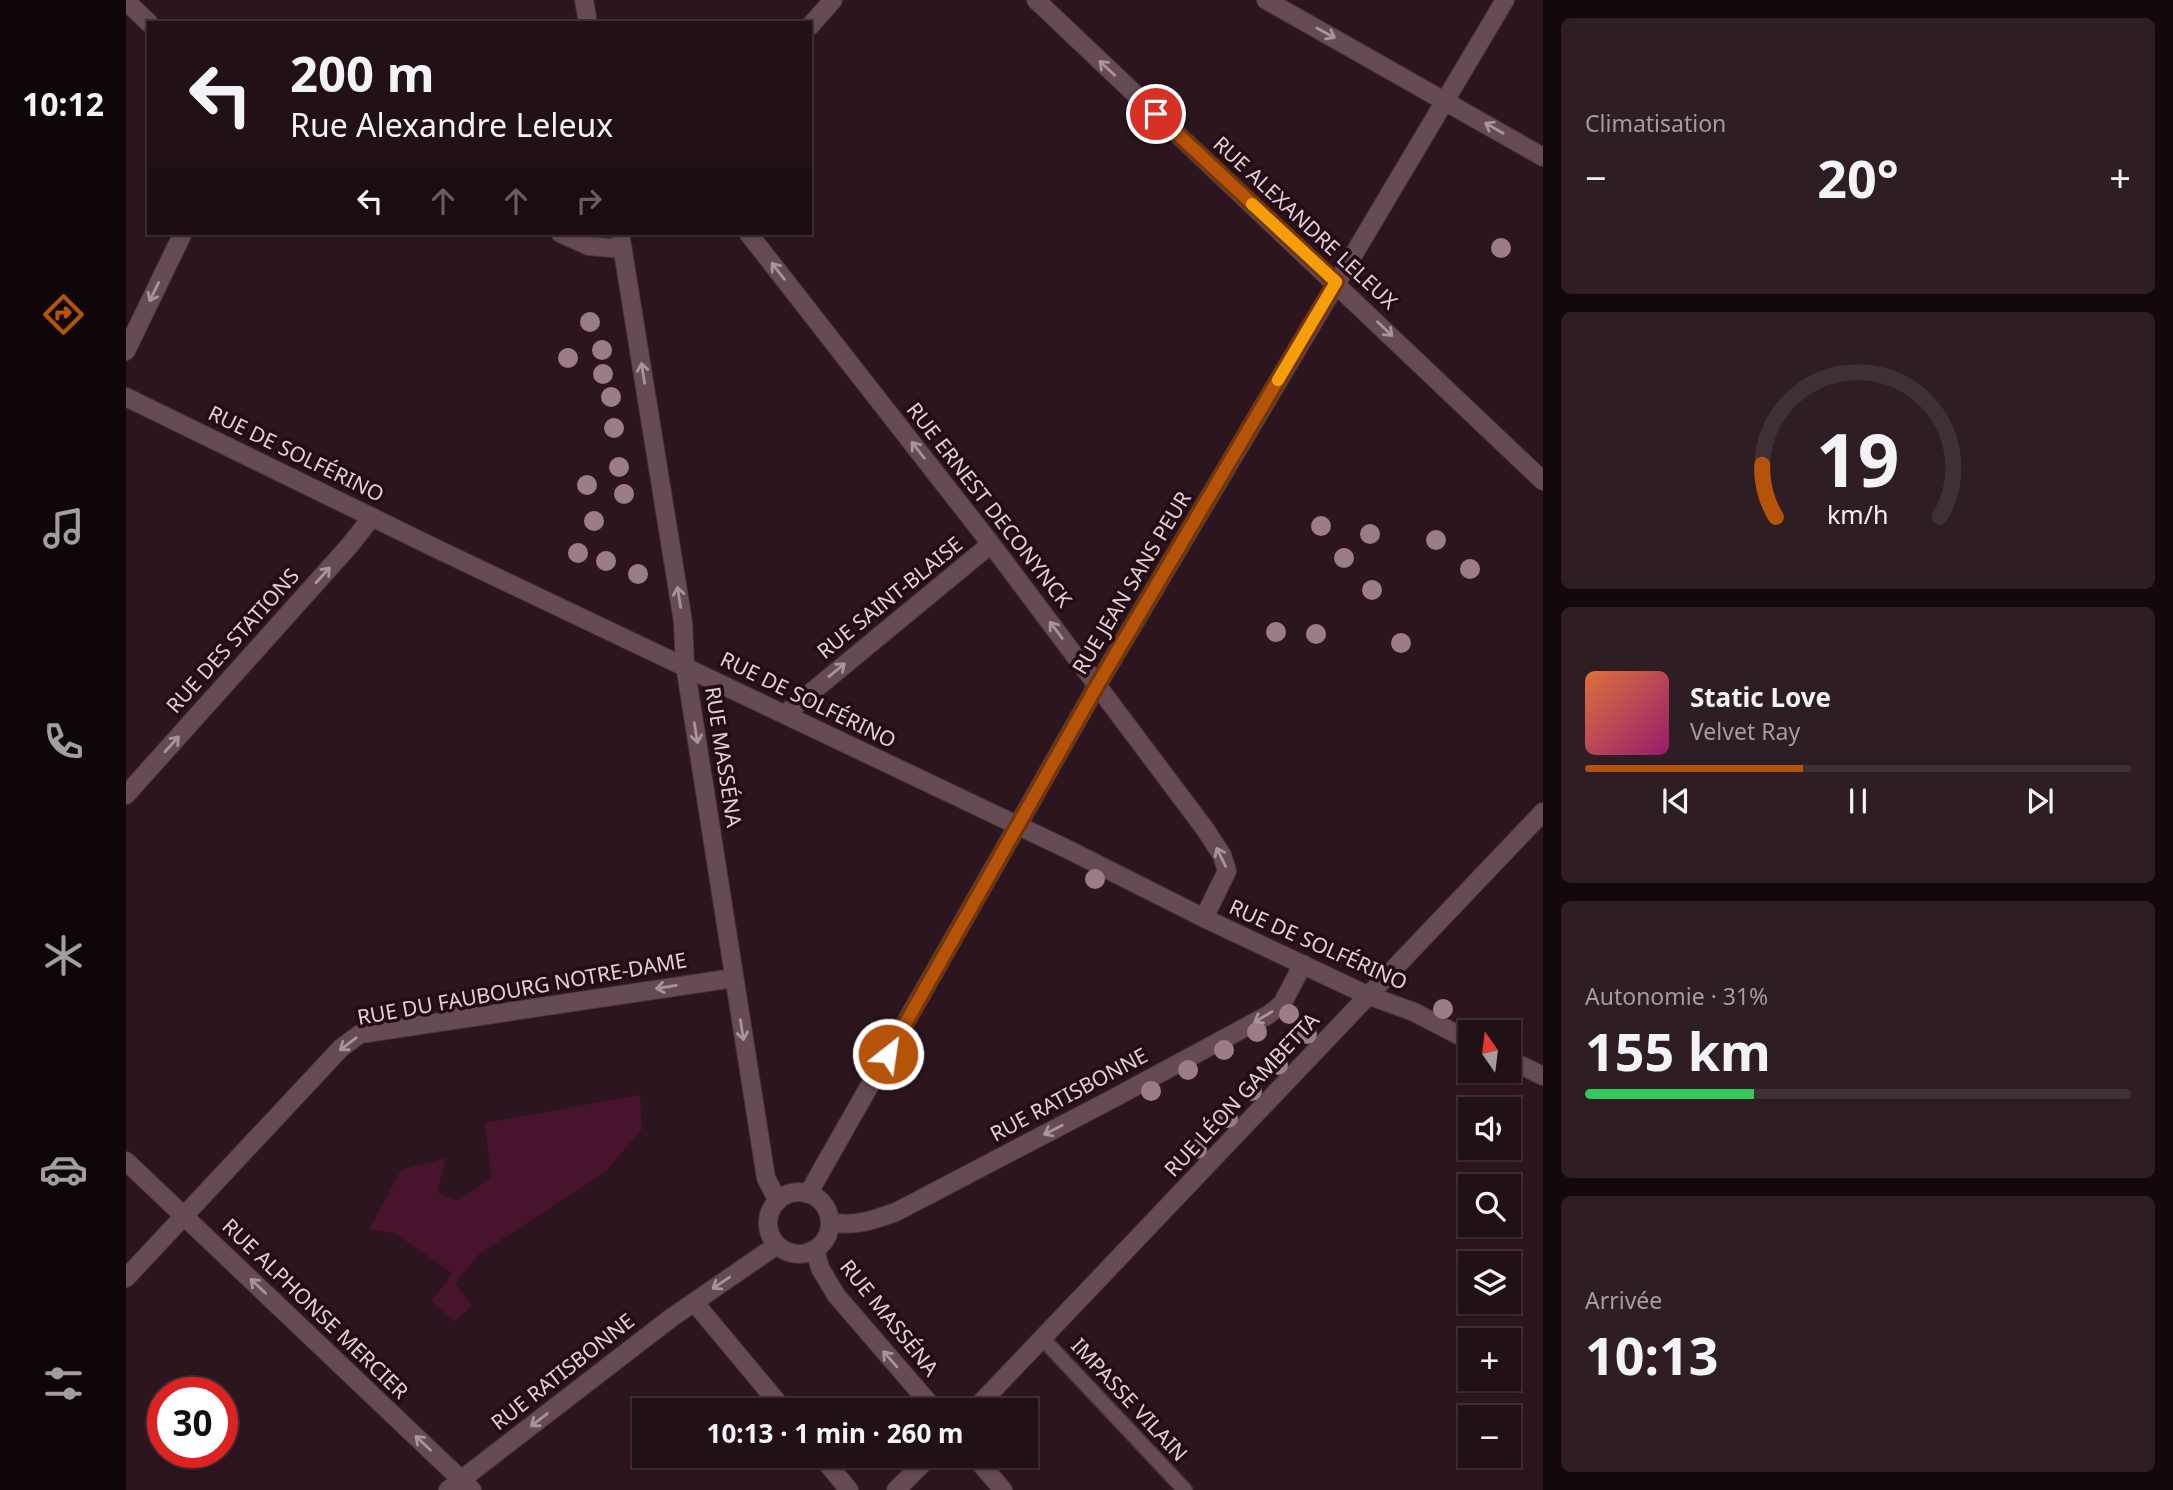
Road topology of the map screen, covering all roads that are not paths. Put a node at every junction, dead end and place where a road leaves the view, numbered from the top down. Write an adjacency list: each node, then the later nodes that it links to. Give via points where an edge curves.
1 (584, 0): 8 (street)
2 (833, 0): 9 (street)
3 (1035, 0): 16 (street, RUE ALEXANDRE LELEUX, one-way to 3)
4 (1266, 0): 10 (street, one-way to 10)
5 (1505, 0): 10 (street, RUE JEAN SANS PEUR)
6 (126, 1): 7 (street)
7 (147, 21)
8 (588, 21)
9 (812, 24)
10 (1446, 100): 11 (street, one-way to 10); 16 (street, RUE JEAN SANS PEUR)
11 (1543, 157)
12 (182, 235): 17 (street, one-way to 17)
13 (564, 235): 15 (street, via 589,246)
14 (750, 235): 21 (street, RUE ERNEST DECONYNCK, one-way to 14)
15 (622, 241): 22 (street, RUE MASSÉNA, one-way to 15, via 683,622)
16 (1336, 282): 19 (street, RUE ALEXANDRE LELEUX, one-way to 19); 23 (street, RUE JEAN SANS PEUR)
17 (126, 351)
18 (126, 397): 20 (street, RUE DE SOLFÉRINO)
19 (1543, 481)
20 (372, 517): 22 (street, RUE DE SOLFÉRINO); 25 (street, RUE DES STATIONS, one-way to 20)
21 (991, 544): 23 (street, RUE ERNEST DECONYNCK, one-way to 21); 24 (street, RUE SAINT-BLAISE, one-way to 21)
22 (685, 665): 24 (street, RUE DE SOLFÉRINO); 30 (street, RUE MASSÉNA, one-way to 30)
23 (1098, 684): 27 (street, RUE JEAN SANS PEUR); 28 (street, RUE ERNEST DECONYNCK, one-way to 23, via 1224,879 1225,863)
24 (785, 714): 27 (street, RUE DE SOLFÉRINO)
25 (126, 795)
26 (1543, 812): 31 (street, RUE LÉON GAMBETTA)
27 (1018, 826): 28 (street, RUE DE SOLFÉRINO); 38 (street, RUE JEAN SANS PEUR)
28 (1204, 918): 29 (street, RUE DE SOLFÉRINO)
29 (1303, 964): 31 (street, RUE DE SOLFÉRINO); 41 (street, RUE RATISBONNE, one-way to 41, via 1282,1004 1244,1028 896,1212 868,1222)
30 (734, 978): 33 (street, RUE DU FAUBOURG NOTRE-DAME, one-way to 33); 39 (street, RUE MASSÉNA, one-way to 39, via 766,1178)
31 (1367, 995): 34 (street, RUE DE SOLFÉRINO); 46 (street, RUE LÉON GAMBETTA)
32 (457, 998): 33 (lane)
33 (461, 1018): 40 (street, RUE DU FAUBOURG NOTRE-DAME, one-way to 40, via 360,1034 341,1048)
34 (1458, 1035)
35 (1521, 1065): 36 (street)
36 (1543, 1076)
37 (126, 1161): 40 (street, RUE ALPHONSE MERCIER)
38 (808, 1194): 39 (street, via 792,1193); 41 (street, via 823,1204)
39 (778, 1201): 42 (street, via 769,1223)
40 (184, 1215): 44 (street, RUE DU FAUBOURG NOTRE-DAME); 53 (street, RUE ALPHONSE MERCIER, one-way to 40)
41 (830, 1222): 43 (street, via 825,1240)
42 (778, 1245): 43 (street, via 797,1254); 45 (street, RUE RATISBONNE, one-way to 45)
43 (815, 1250): 48 (street, RUE MASSÉNA, one-way to 43, via 836,1295)
44 (126, 1278)
45 (694, 1302): 47 (street); 53 (street, RUE RATISBONNE, one-way to 53)
46 (1043, 1339): 49 (street, RUE LÉON GAMBETTA); 57 (lane, IMPASSE VILAIN)
47 (774, 1398)
48 (925, 1398)
49 (986, 1398)
50 (831, 1468): 54 (street)
51 (918, 1468): 55 (street)
52 (984, 1468): 56 (street)
53 (461, 1487)
54 (849, 1490)
55 (896, 1490)
56 (1003, 1490)
57 (1185, 1490)

